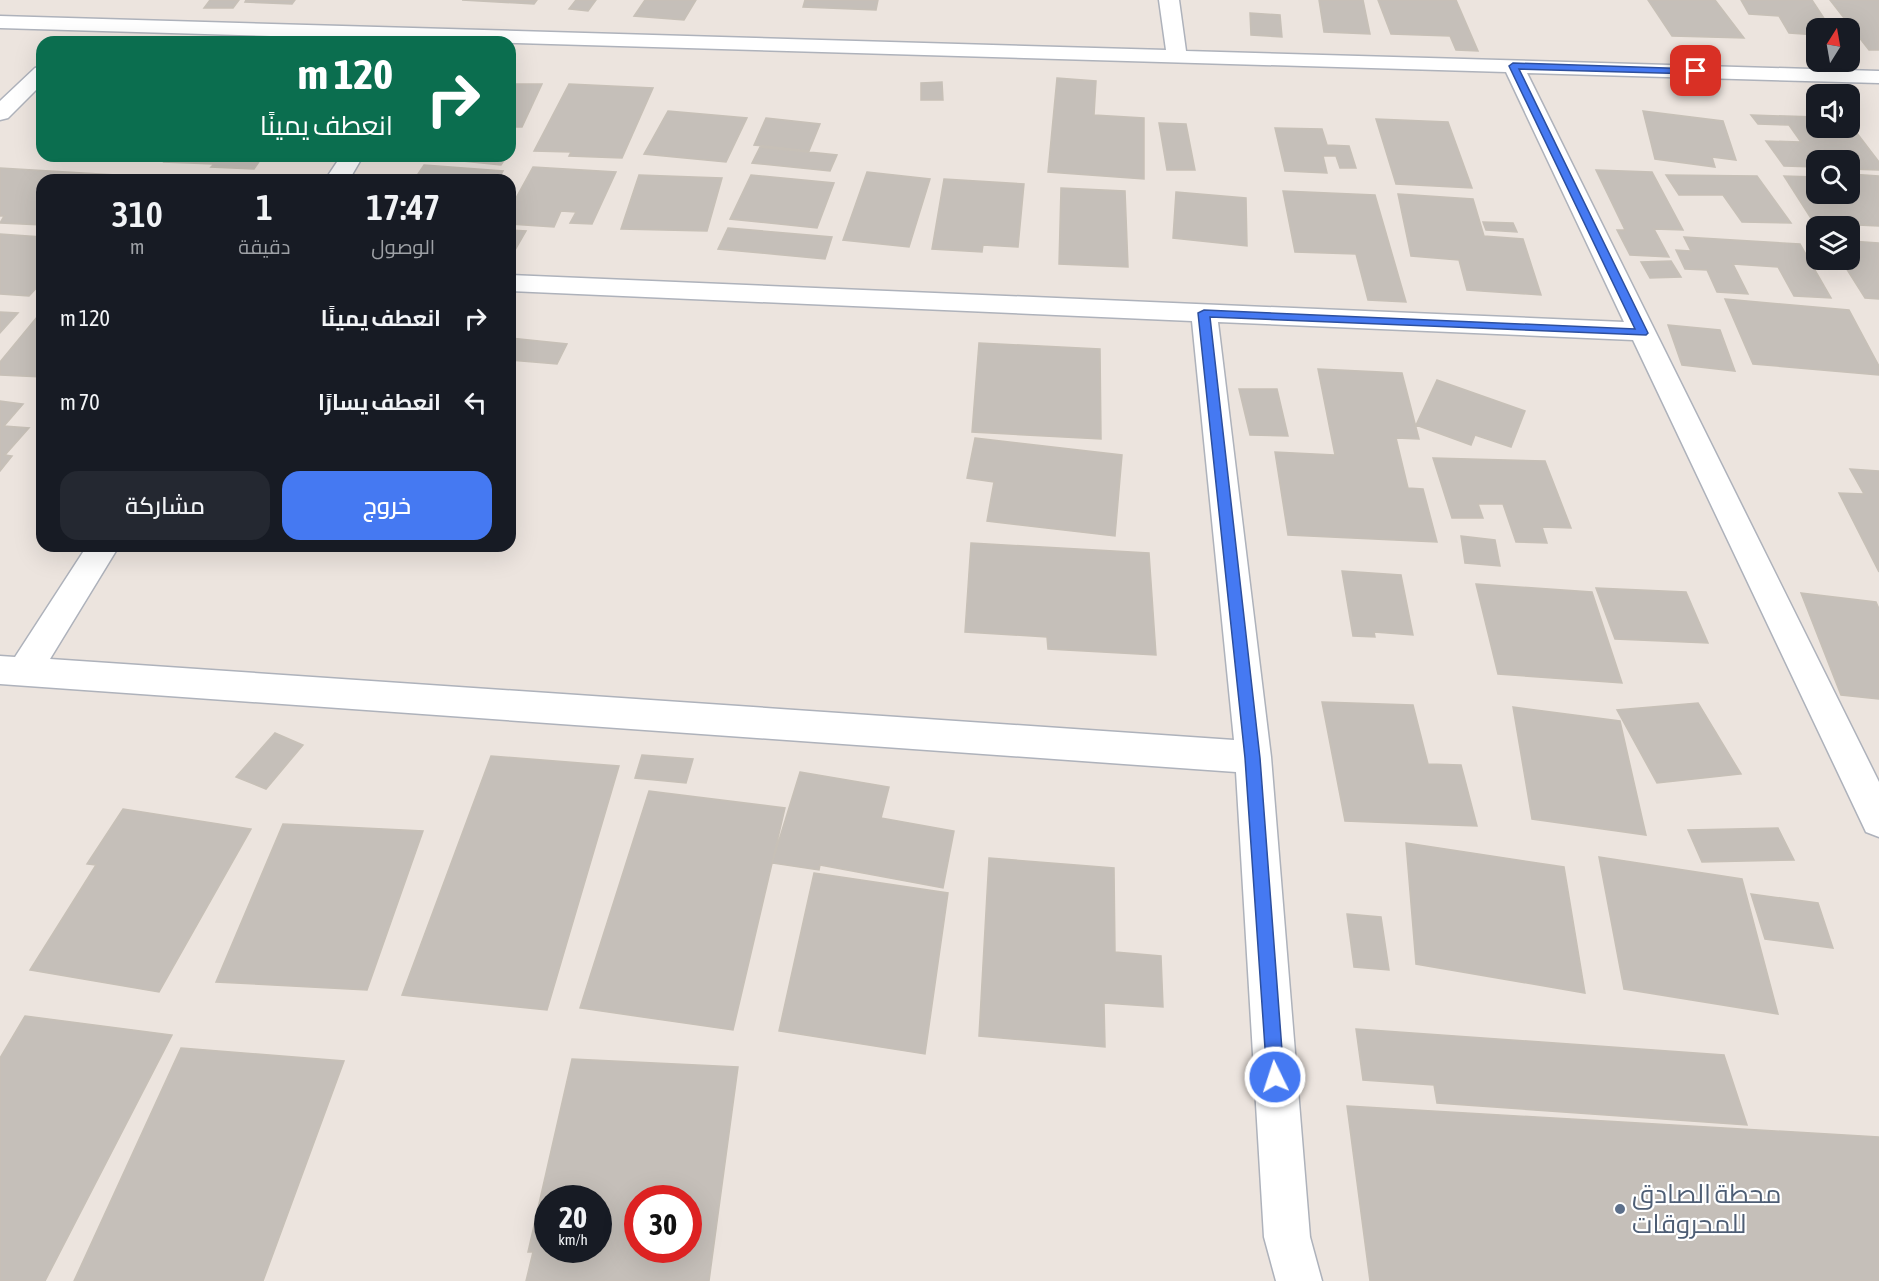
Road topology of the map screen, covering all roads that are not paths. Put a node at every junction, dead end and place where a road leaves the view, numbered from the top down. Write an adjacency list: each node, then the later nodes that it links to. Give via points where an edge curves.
1 (1169, 0): 7 (street)
2 (0, 22): 3 (street)
3 (91, 24): 4 (street); 5 (street)
4 (79, 36)
5 (378, 36)
6 (516, 40): 7 (street)
7 (1177, 56): 8 (street)
8 (1513, 66): 9 (street); 14 (street)
9 (1879, 77)
10 (36, 78): 11 (street)
11 (0, 113)
12 (516, 283): 13 (street)
13 (1204, 313): 14 (street); 17 (street)
14 (1642, 333): 18 (street)
15 (100, 552): 16 (street)
16 (12, 671): 17 (street)
17 (1253, 758): 19 (street, via 1287,1237)
18 (1879, 820)
19 (1299, 1281)

